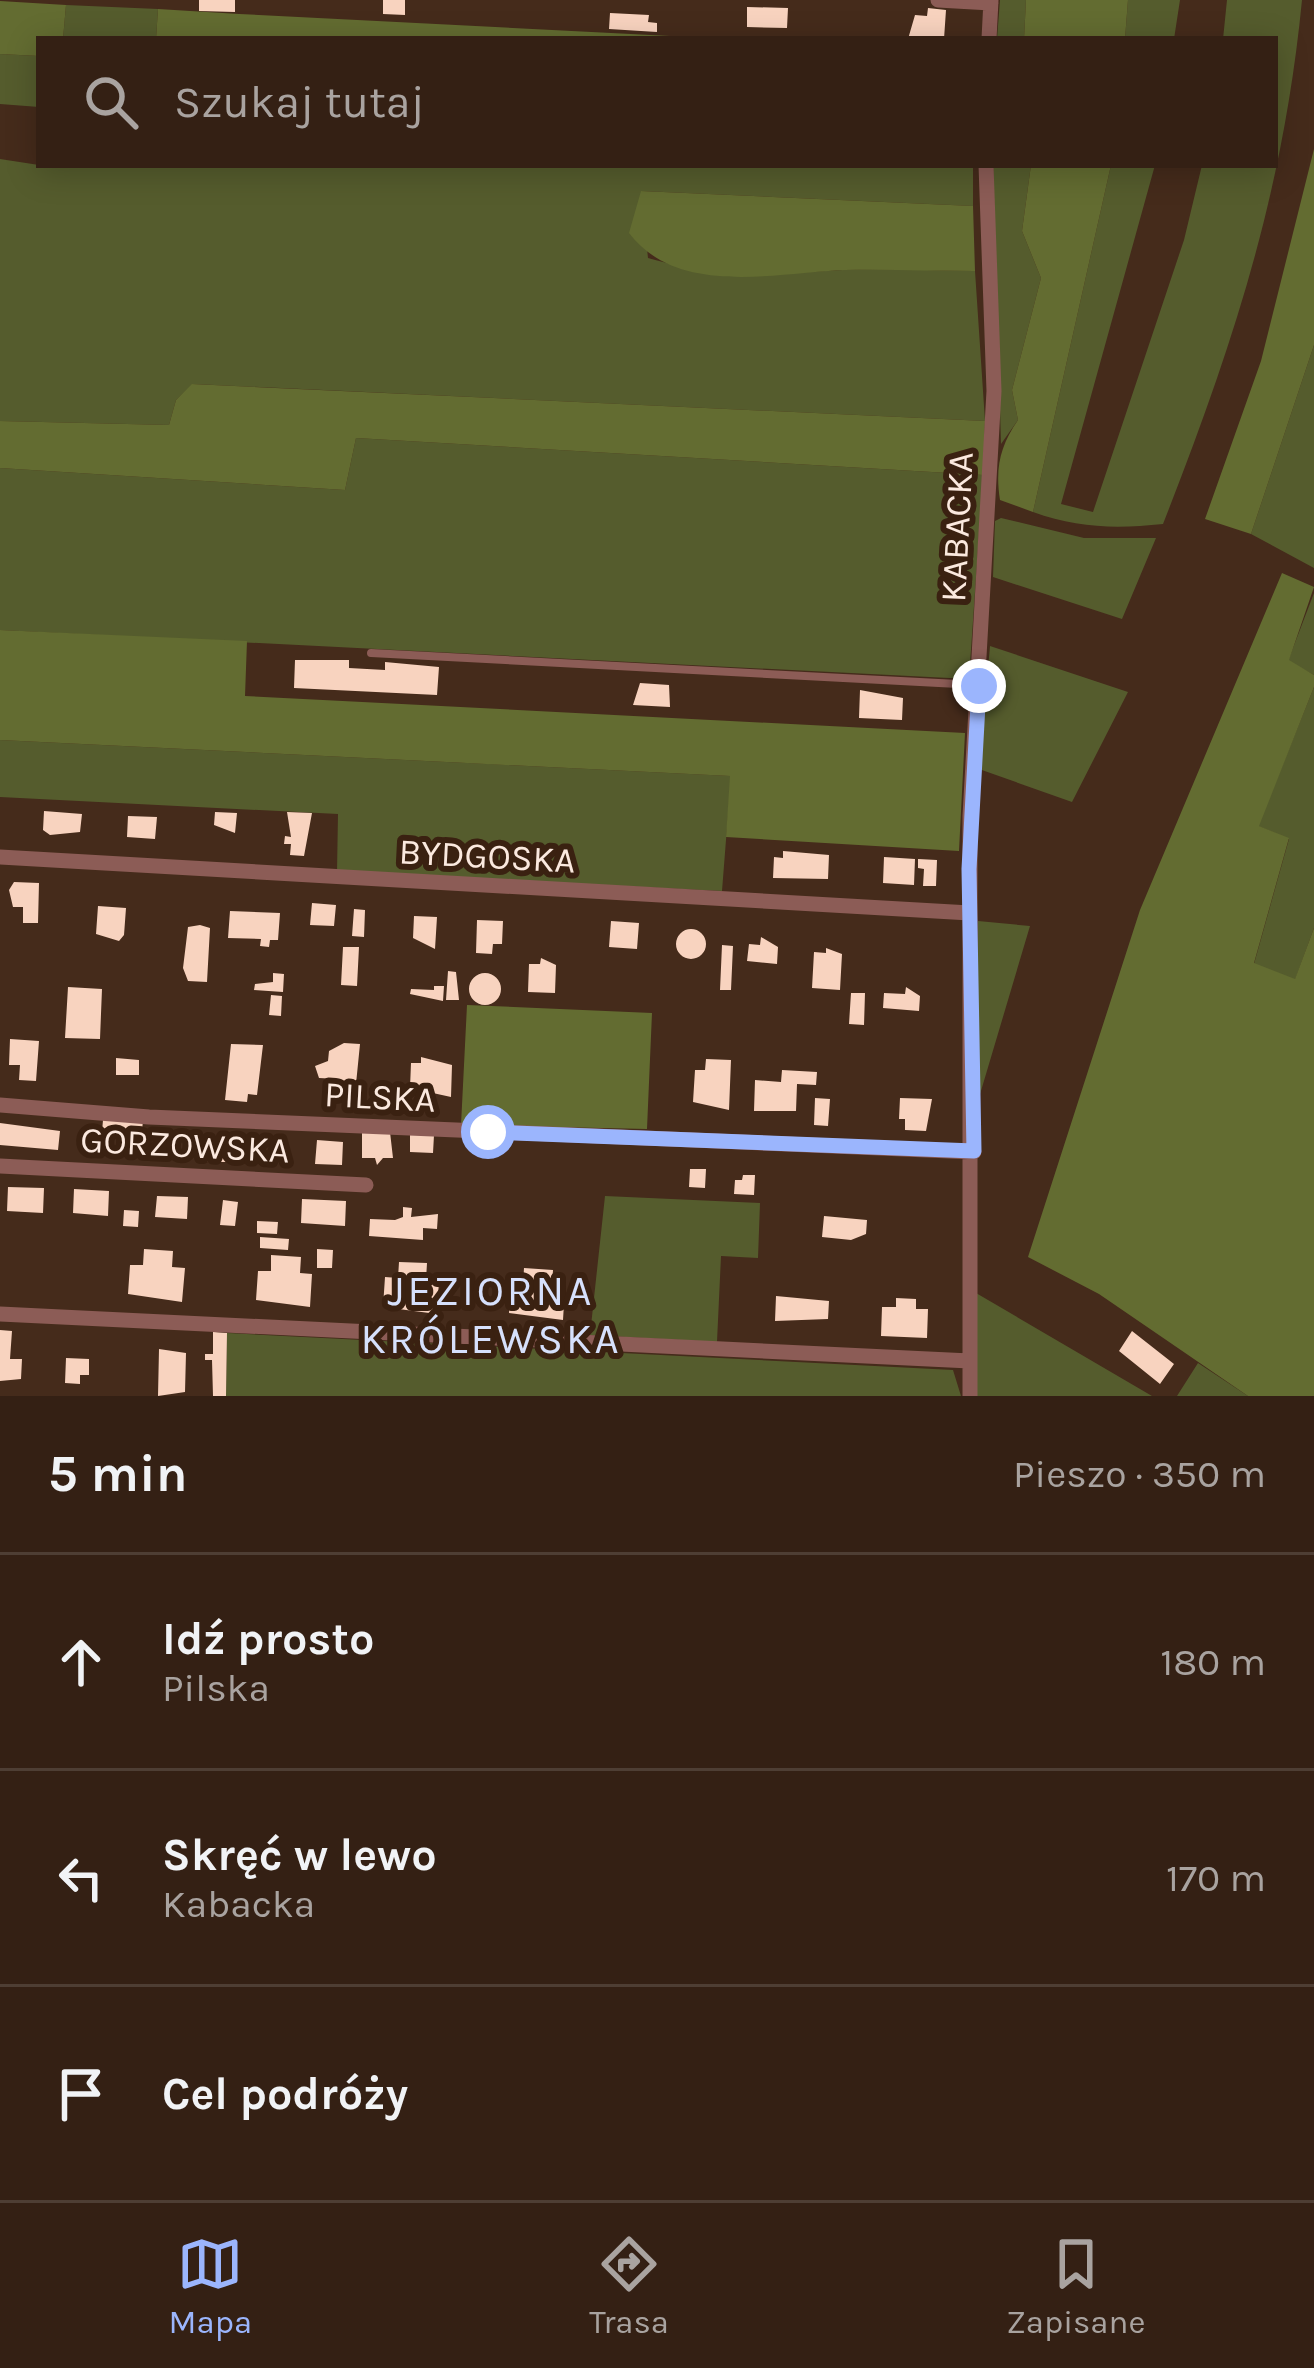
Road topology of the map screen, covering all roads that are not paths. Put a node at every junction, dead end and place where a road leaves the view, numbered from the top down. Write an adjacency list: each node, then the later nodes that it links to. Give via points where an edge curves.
1 (938, 0): 2 (street)
2 (991, 1): 3 (street)
3 (988, 36)
4 (986, 168): 6 (street, KABACKA, via 994,391)
5 (371, 653): 6 (lane)
6 (979, 686): 8 (street, KABACKA)
7 (0, 857): 8 (street, BYDGOSKA)
8 (970, 913): 10 (street, KABACKA)
9 (0, 1105): 10 (street, PILSKA)
10 (974, 1151): 14 (street, KABACKA)
11 (0, 1166): 12 (street, GORZOWSKA)
12 (366, 1185)
13 (0, 1314): 14 (street)
14 (970, 1361): 15 (street, KABACKA)
15 (970, 1396)

